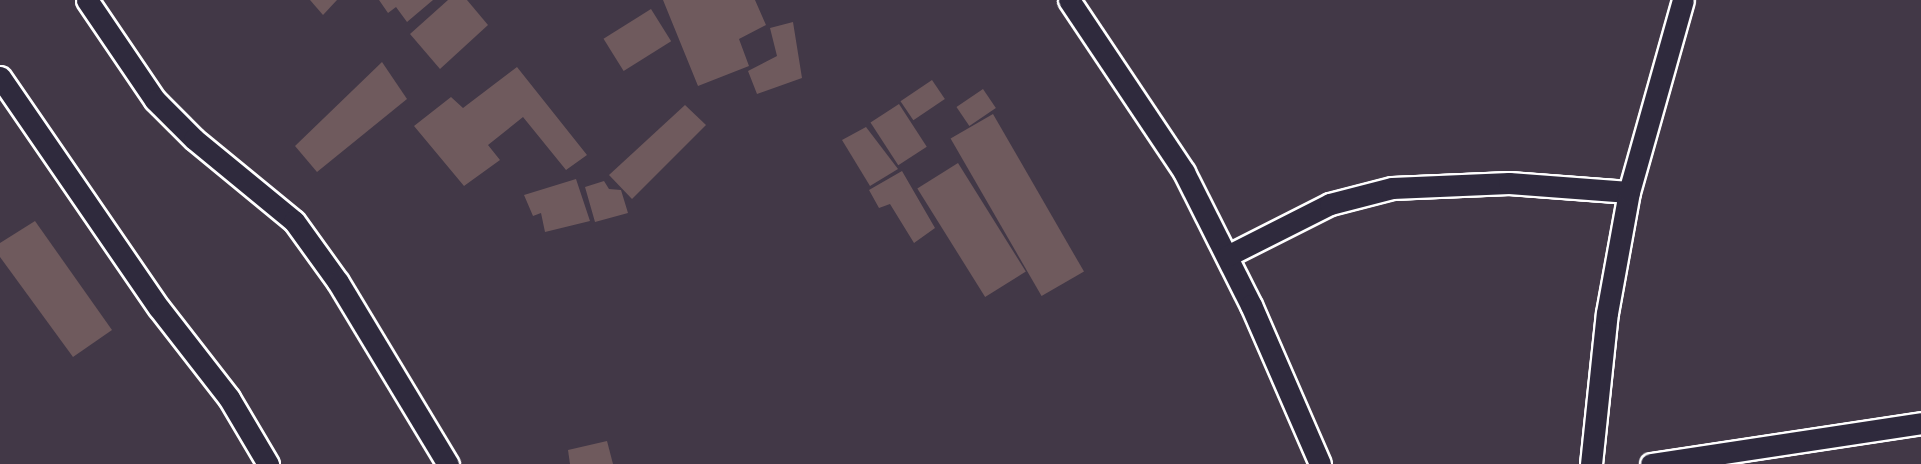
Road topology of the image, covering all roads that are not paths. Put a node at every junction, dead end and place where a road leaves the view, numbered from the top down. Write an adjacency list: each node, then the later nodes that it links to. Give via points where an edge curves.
1 (87, 0): 9 (street, via 155,100 194,139 294,221 338,282)
2 (1070, 0): 6 (street, via 1185,172)
3 (1683, 0): 5 (street)
4 (0, 77): 8 (street, via 159,308 229,398)
5 (1629, 192): 6 (street, via 1509,183 1392,188 1330,204); 11 (street, via 1607,313)
6 (1227, 256): 10 (street)
7 (1921, 423): 12 (street)
8 (268, 464)
9 (448, 464)
10 (1320, 464)
11 (1591, 464)
12 (1651, 464)

